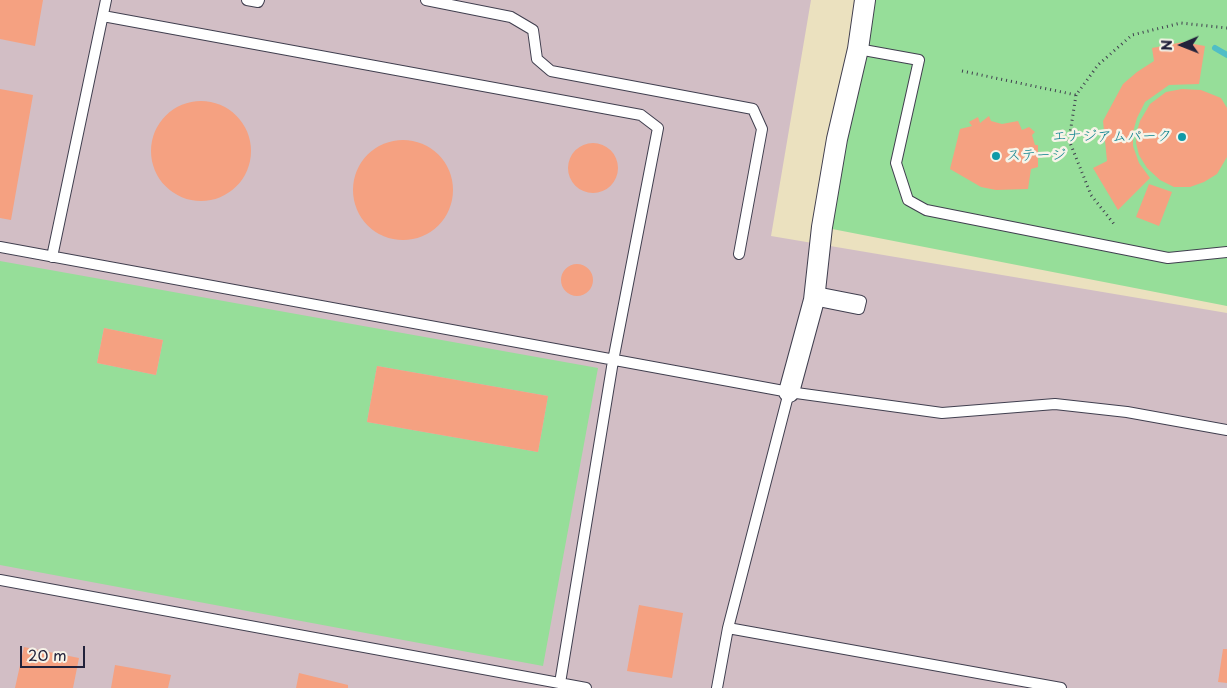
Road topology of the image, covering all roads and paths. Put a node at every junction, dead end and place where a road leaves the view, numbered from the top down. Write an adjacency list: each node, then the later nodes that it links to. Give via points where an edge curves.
1 (106, 0): 6 (lane)
2 (247, 0): 3 (lane)
3 (259, 0)
4 (426, 0): 14 (lane, via 512,17 532,30 537,60 551,71 753,109 762,129)
5 (865, 0): 8 (street)
6 (103, 16): 15 (lane); 16 (lane, via 641,115 658,128)
7 (1227, 28): 10 (path, via 1180,24 1132,35 1098,65)
8 (858, 49): 13 (lane, via 919,60 896,163 908,200 926,210 1168,258); 17 (street, via 822,227 815,296)
9 (962, 71): 10 (path)
10 (1076, 95): 11 (path, via 1069,140 1091,195)
11 (1114, 224)
12 (0, 247): 15 (lane)
13 (1227, 252)
14 (739, 254)
15 (52, 257): 16 (lane)
16 (613, 361): 17 (lane); 21 (lane)
17 (789, 392): 18 (lane, via 942,413 1056,404 1127,412); 20 (lane)
18 (1227, 430)
19 (0, 580): 21 (lane)
20 (728, 628): 23 (lane); 24 (lane)
21 (560, 683): 22 (lane)
22 (586, 688)
23 (717, 688)
24 (1061, 688)

